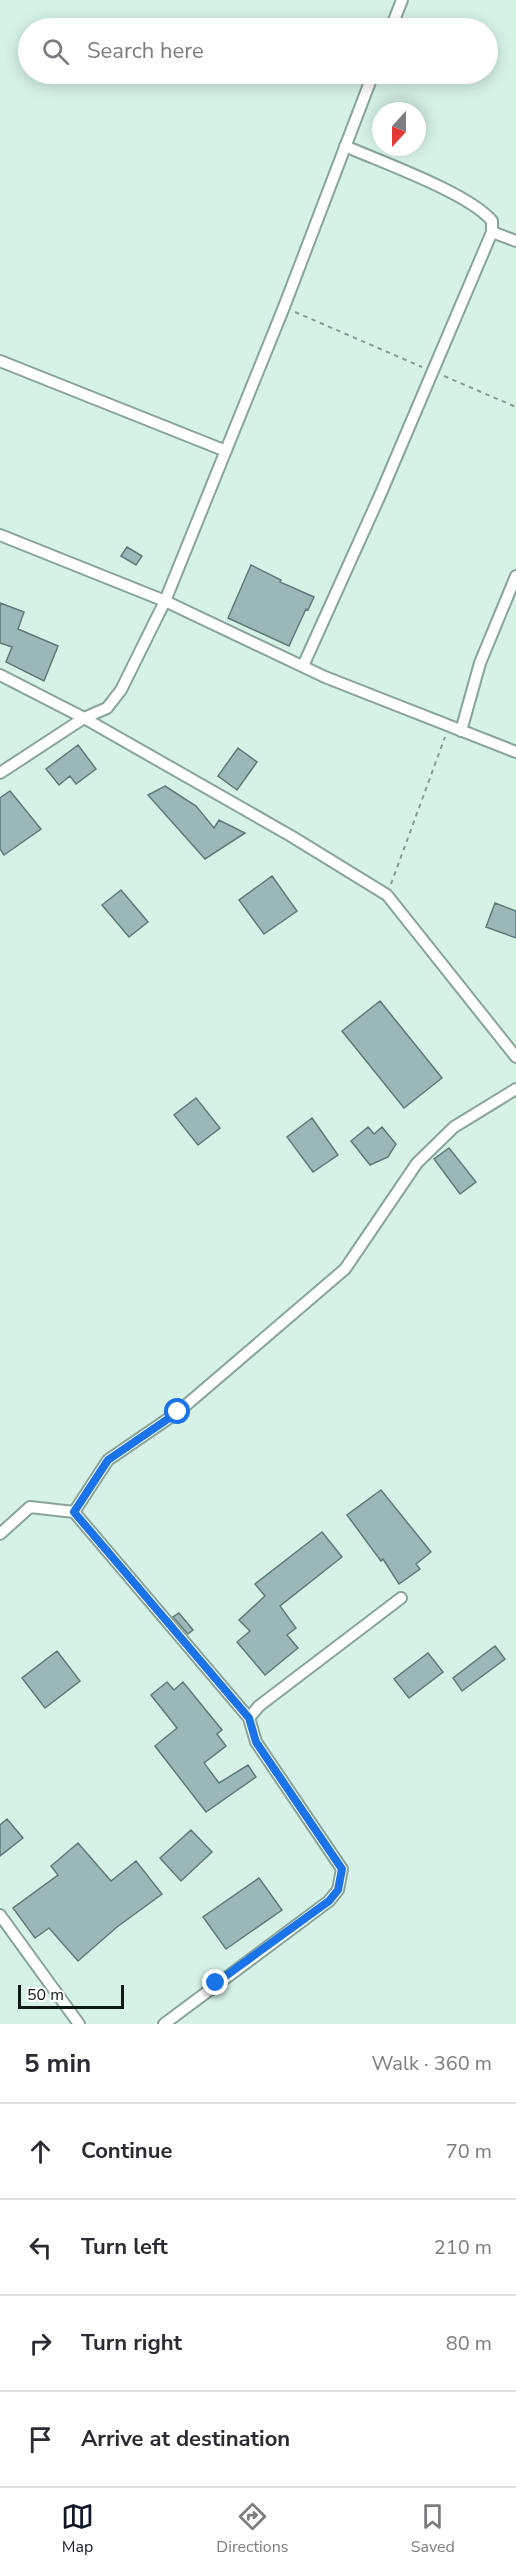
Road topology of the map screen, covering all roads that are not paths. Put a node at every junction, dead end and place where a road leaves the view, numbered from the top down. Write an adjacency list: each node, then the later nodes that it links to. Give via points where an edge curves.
1 (402, 0): 2 (street)
2 (395, 18)
3 (369, 84): 4 (street)
4 (345, 146): 5 (street, via 484,211 492,220); 8 (street)
5 (492, 232): 6 (street); 12 (street)
6 (516, 241)
7 (0, 362): 8 (street)
8 (226, 451): 11 (street)
9 (0, 535): 11 (street)
10 (516, 576): 15 (street, via 480,663)
11 (165, 601): 12 (street); 14 (street, via 121,690 107,708)
12 (303, 666): 15 (street)
13 (0, 675): 14 (street)
14 (84, 717): 17 (street); 18 (street, via 387,895)
15 (461, 731): 16 (street)
16 (516, 752)
17 (0, 773)
18 (516, 1057)
19 (516, 1089): 20 (street, via 454,1127 417,1163 345,1269 178,1412 108,1460)
20 (74, 1512): 21 (street, via 30,1507); 23 (street)
21 (0, 1534)
22 (401, 1598): 23 (street, via 259,1706)
23 (249, 1718): 26 (street, via 256,1742 335,1855 342,1869 338,1890 329,1901)
24 (0, 1915): 25 (street)
25 (79, 2024)
26 (164, 2024)

